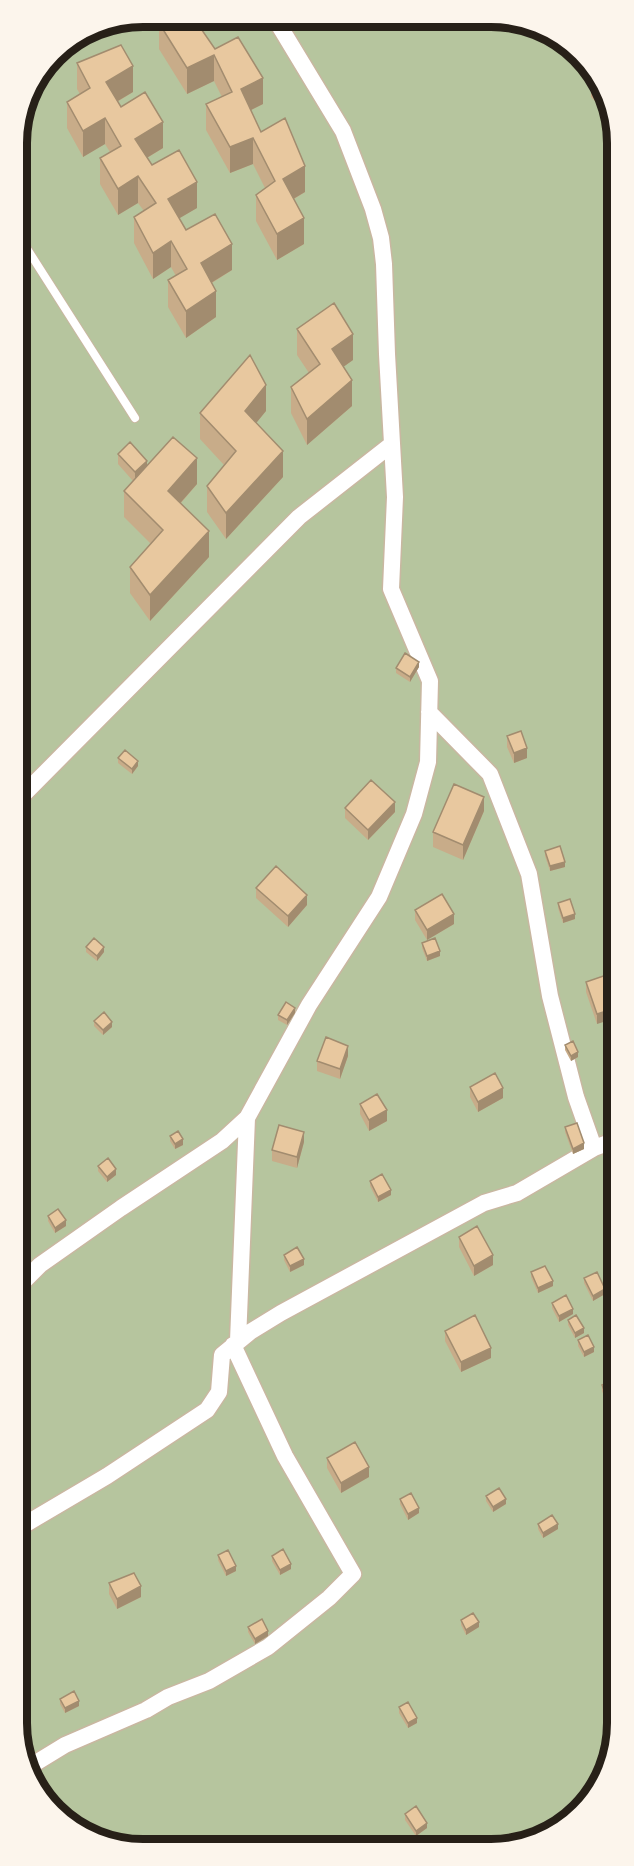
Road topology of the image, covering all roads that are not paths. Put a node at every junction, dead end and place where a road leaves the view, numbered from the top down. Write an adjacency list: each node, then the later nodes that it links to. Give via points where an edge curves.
1 (280, 27): 4 (street, via 343,131 381,238)
2 (27, 249): 3 (lane)
3 (135, 418)
4 (392, 444): 5 (street, via 395,497 391,589 430,681); 6 (street, via 299,518)
5 (429, 712): 7 (street, via 428,762 420,793 378,897 309,1005); 9 (street, via 490,774 529,874 550,996 576,1097)
6 (27, 791)
7 (247, 1118): 10 (street, via 222,1141 40,1265); 11 (street)
8 (607, 1143): 9 (street)
9 (594, 1148): 11 (street, via 517,1193 484,1203 388,1253)
10 (27, 1278)
11 (236, 1343): 12 (street, via 222,1355 219,1392 207,1410); 13 (street, via 285,1456 353,1575 268,1647 208,1681)
12 (27, 1523)
13 (35, 1764)

